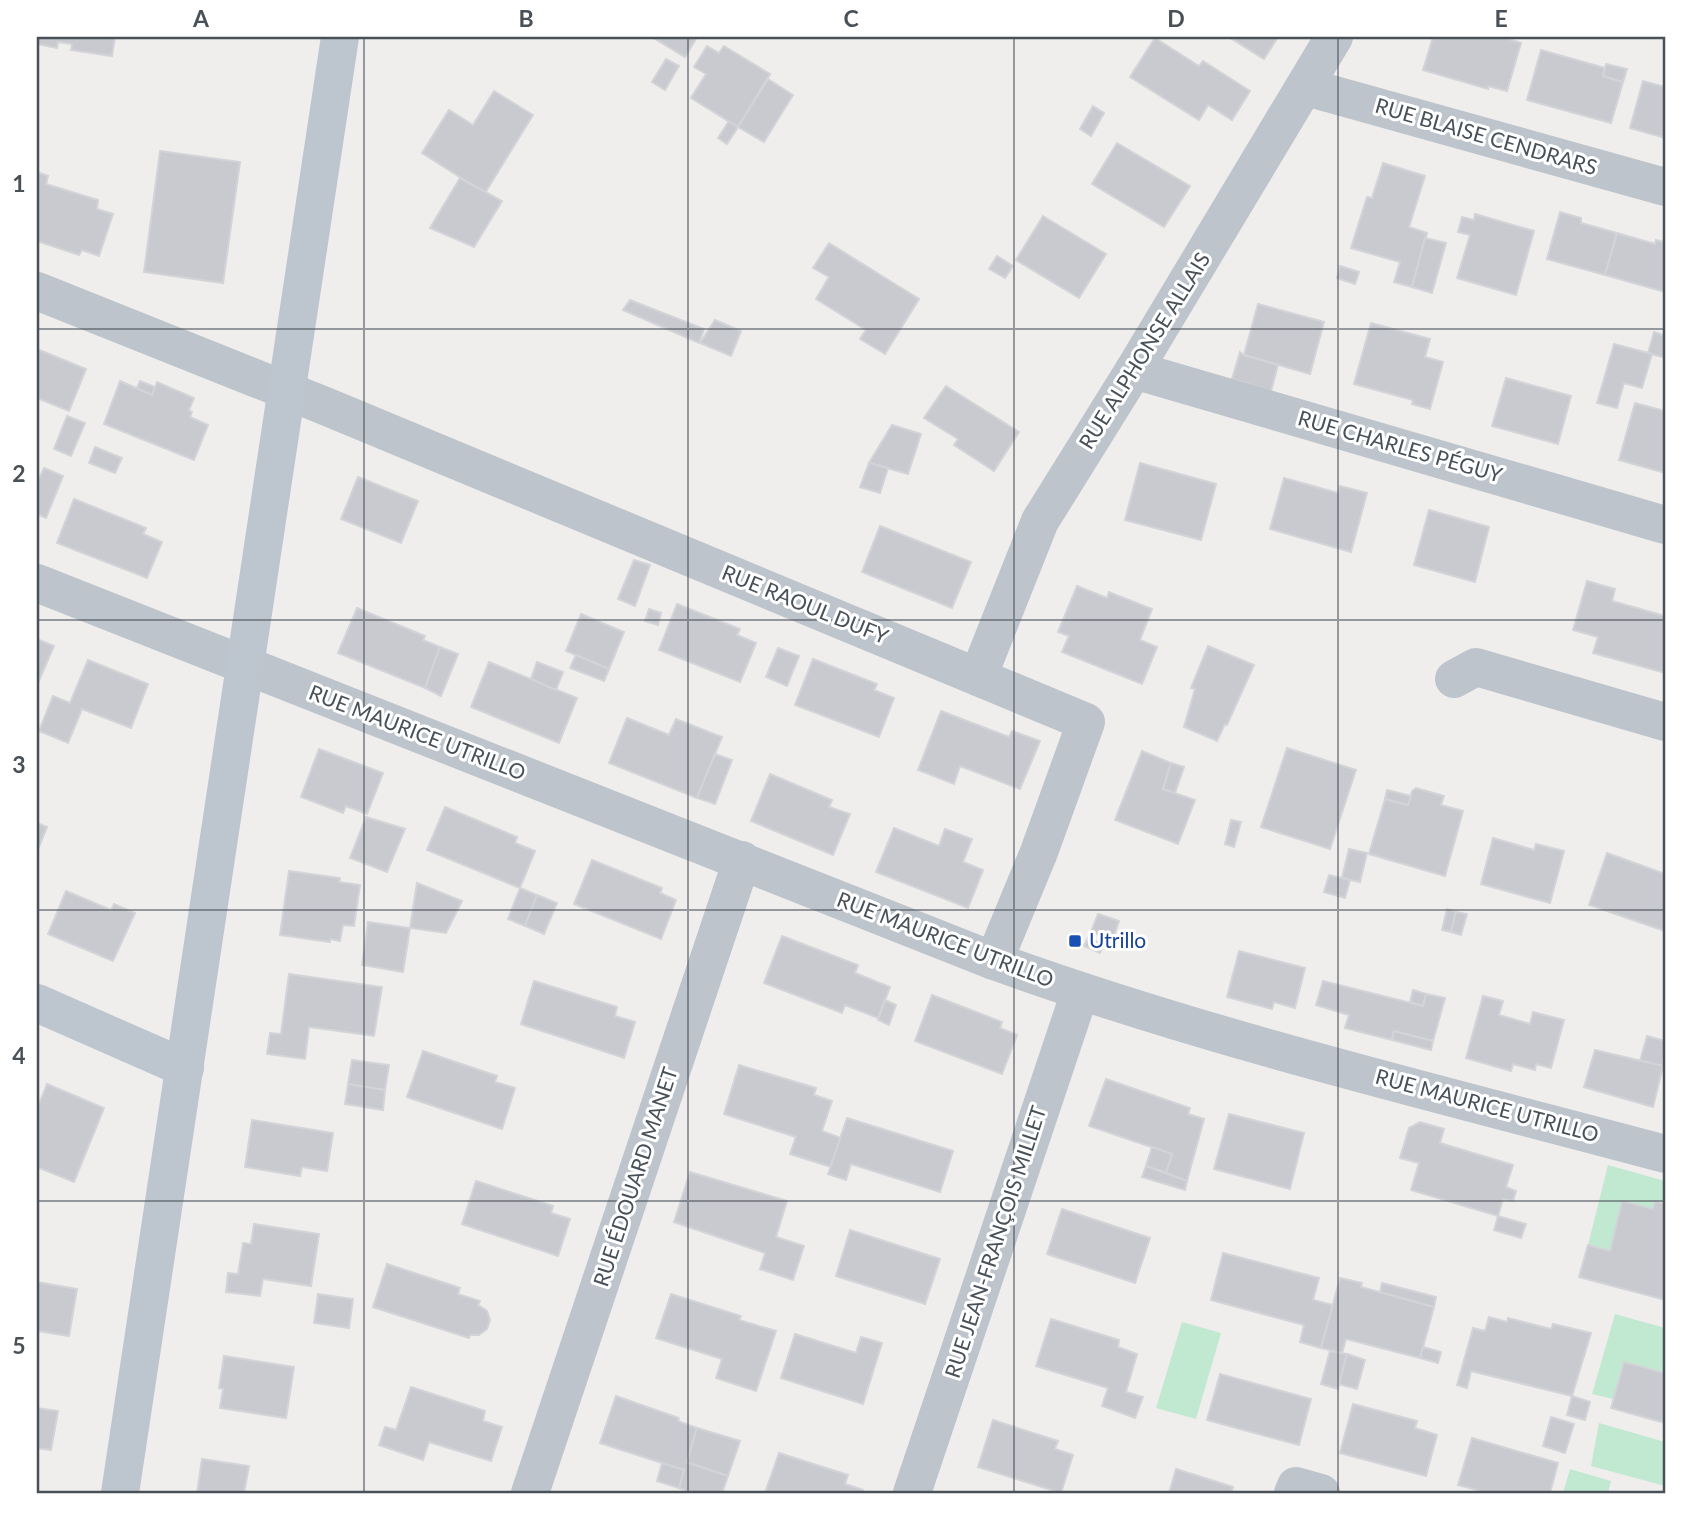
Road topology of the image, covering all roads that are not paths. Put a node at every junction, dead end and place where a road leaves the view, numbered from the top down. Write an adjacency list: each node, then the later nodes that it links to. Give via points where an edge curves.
1 (340, 37): 7 (main road)
2 (1334, 37): 3 (street, RUE ALPHONSE ALLAIS)
3 (1306, 87): 4 (street, RUE BLAISE CENDRARS); 6 (street, RUE ALPHONSE ALLAIS)
4 (1665, 187)
5 (37, 291): 7 (street, RUE RAOUL DUFY)
6 (1134, 370): 8 (street, RUE CHARLES PÉGUY); 11 (street, RUE ALPHONSE ALLAIS, via 1040,521)
7 (286, 391): 10 (main road); 11 (street, RUE RAOUL DUFY)
8 (1665, 525)
9 (37, 583): 10 (street, RUE MAURICE UTRILLO)
10 (245, 666): 14 (street, RUE MAURICE UTRILLO); 18 (main road)
11 (978, 677): 15 (street, RUE RAOUL DUFY, via 1086,722)
12 (1454, 678): 13 (street, via 1476,667)
13 (1665, 722)
14 (742, 860): 15 (street, RUE MAURICE UTRILLO); 21 (street, RUE ÉDOUARD MANET)
15 (994, 961): 16 (street, RUE MAURICE UTRILLO)
16 (1080, 992): 19 (street, RUE MAURICE UTRILLO); 22 (street, RUE JEAN-FRANÇOIS MILLET)
17 (37, 1003): 18 (main road)
18 (185, 1068): 20 (main road)
19 (1665, 1154)
20 (120, 1493)
21 (530, 1493)
22 (912, 1493)
23 (1293, 1493): 24 (street, via 1296,1486)
24 (1321, 1493)

